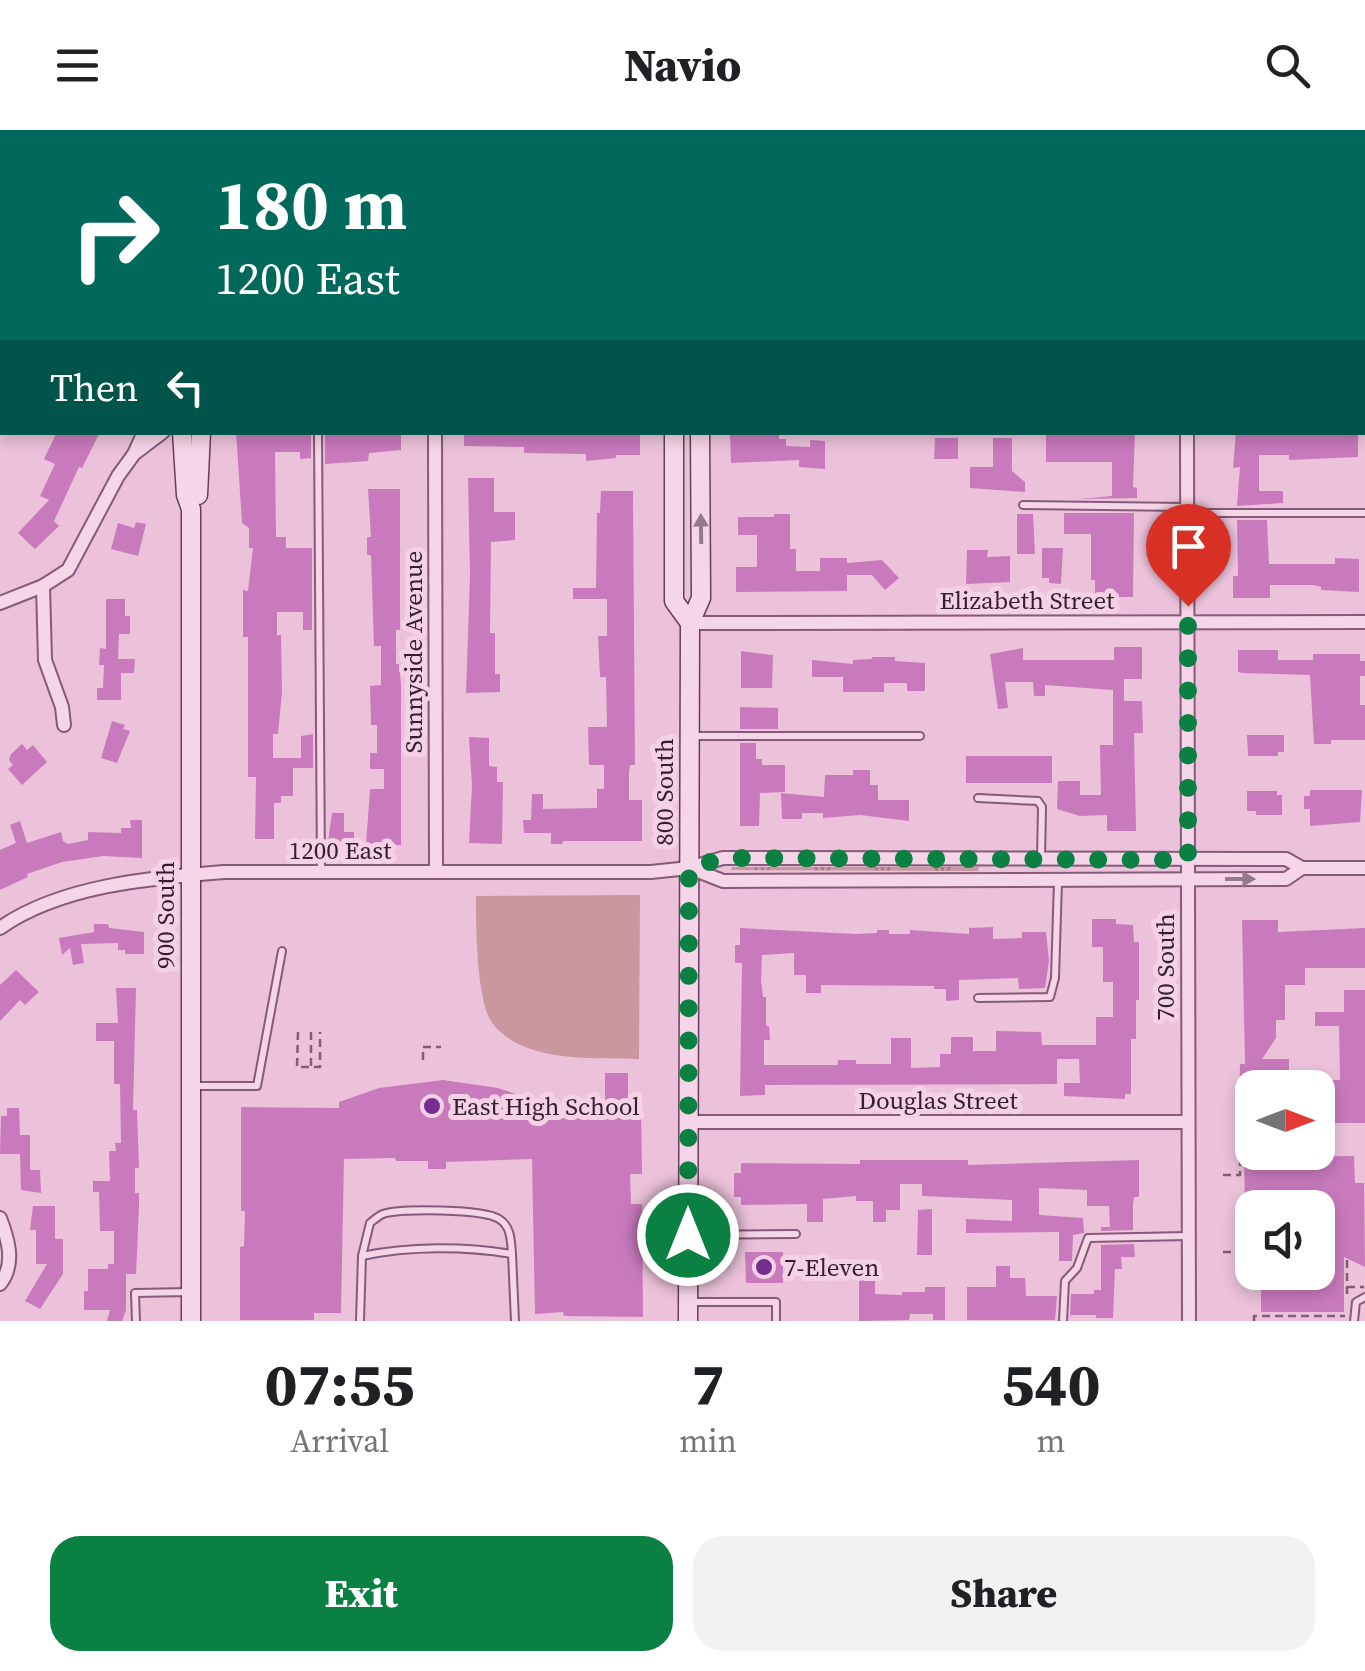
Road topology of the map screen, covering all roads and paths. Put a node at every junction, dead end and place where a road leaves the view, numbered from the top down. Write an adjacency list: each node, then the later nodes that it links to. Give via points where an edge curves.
1 (143, 435): 10 (street)
2 (158, 435): 10 (street)
3 (182, 435): 12 (main road, 900 South)
4 (201, 435): 12 (main road, 900 South)
5 (318, 435): 30 (lane)
6 (435, 435): 31 (street, Sunnyside Avenue)
7 (674, 435): 19 (main road, 800 South, via 674,601)
8 (700, 435): 19 (main road, 800 South, one-way to 8, via 701,598)
9 (1187, 435): 13 (street, 700 South)
10 (134, 454): 15 (street, via 73,564)
11 (1023, 506): 13 (lane)
12 (192, 509): 32 (main road, 900 South)
13 (1187, 510): 14 (lane); 17 (street, 700 South)
14 (1365, 513)
15 (43, 586): 16 (street); 20 (street, via 44,647)
16 (0, 603)
17 (1188, 622): 18 (street, Elizabeth Street); 19 (street, Elizabeth Street); 26 (street, 700 South)
18 (1365, 622)
19 (690, 623): 21 (main road, 800 South)
20 (64, 725)
21 (690, 736): 22 (lane); 27 (main road, 800 South)
22 (920, 736)
23 (978, 798): 25 (lane, via 1038,801)
24 (990, 860): 25 (street, 1200 East); 27 (street, 1200 East, via 724,858); 34 (lane)
25 (1041, 860): 26 (street, 1200 East)
26 (1188, 860): 28 (street, 1200 East, via 1286,858); 33 (street, 700 South)
27 (689, 868): 31 (street, 1200 East); 34 (street, 1200 East, via 723,880); 46 (main road, 800 South)
28 (1302, 868): 29 (street, 1200 East); 33 (street, 1200 East, one-way to 28, via 1286,879)
29 (1365, 868)
30 (321, 872): 31 (street, 1200 East); 32 (street, 1200 East)
31 (436, 872)
32 (190, 875): 36 (street, 1200 East, via 43,903); 45 (main road, 900 South)
33 (1188, 879): 35 (street, 1200 East); 47 (street, 700 South)
34 (991, 881): 35 (street, 1200 East)
35 (1058, 881): 38 (lane, via 1050,998)
36 (0, 928)
37 (282, 951): 45 (lane, via 256,1086)
38 (978, 998)
39 (298, 1032): 44 (path, via 297,1068)
40 (311, 1032): 44 (path)
41 (320, 1032): 44 (path, via 320,1067)
42 (441, 1047): 43 (path, via 424,1048)
43 (424, 1060)
44 (311, 1067)
45 (190, 1086): 63 (main road, 900 South)
46 (689, 1122): 47 (street, Douglas Street); 52 (main road, 800 South)
47 (1188, 1122): 53 (street, 700 South)
48 (1240, 1170): 49 (path, via 1240,1176)
49 (1223, 1176)
50 (0, 1218): 60 (street, via 10,1259)
51 (796, 1234): 52 (lane)
52 (688, 1235): 65 (main road, 800 South)
53 (1188, 1236): 73 (lane, via 1088,1238 1065,1281); 74 (street, 700 South)
54 (1223, 1252): 55 (path)
55 (1235, 1252)
56 (512, 1254): 57 (lane, via 389,1250); 57 (lane, via 501,1219 481,1212 406,1212 370,1222); 71 (lane)
57 (362, 1256): 70 (lane)
58 (1347, 1258): 59 (path)
59 (1347, 1276)
60 (0, 1284)
61 (1347, 1287): 62 (path)
62 (1365, 1287)
63 (191, 1292): 68 (lane, via 135,1293); 69 (main road, 900 South)
64 (1365, 1297): 67 (lane)
65 (688, 1312): 72 (lane, via 776,1302)
66 (1303, 1317): 67 (path); 75 (path)
67 (1350, 1318)
68 (136, 1321)
69 (191, 1321)
70 (360, 1321)
71 (516, 1321)
72 (776, 1321)
73 (1063, 1321)
74 (1188, 1321)
75 (1254, 1321)

